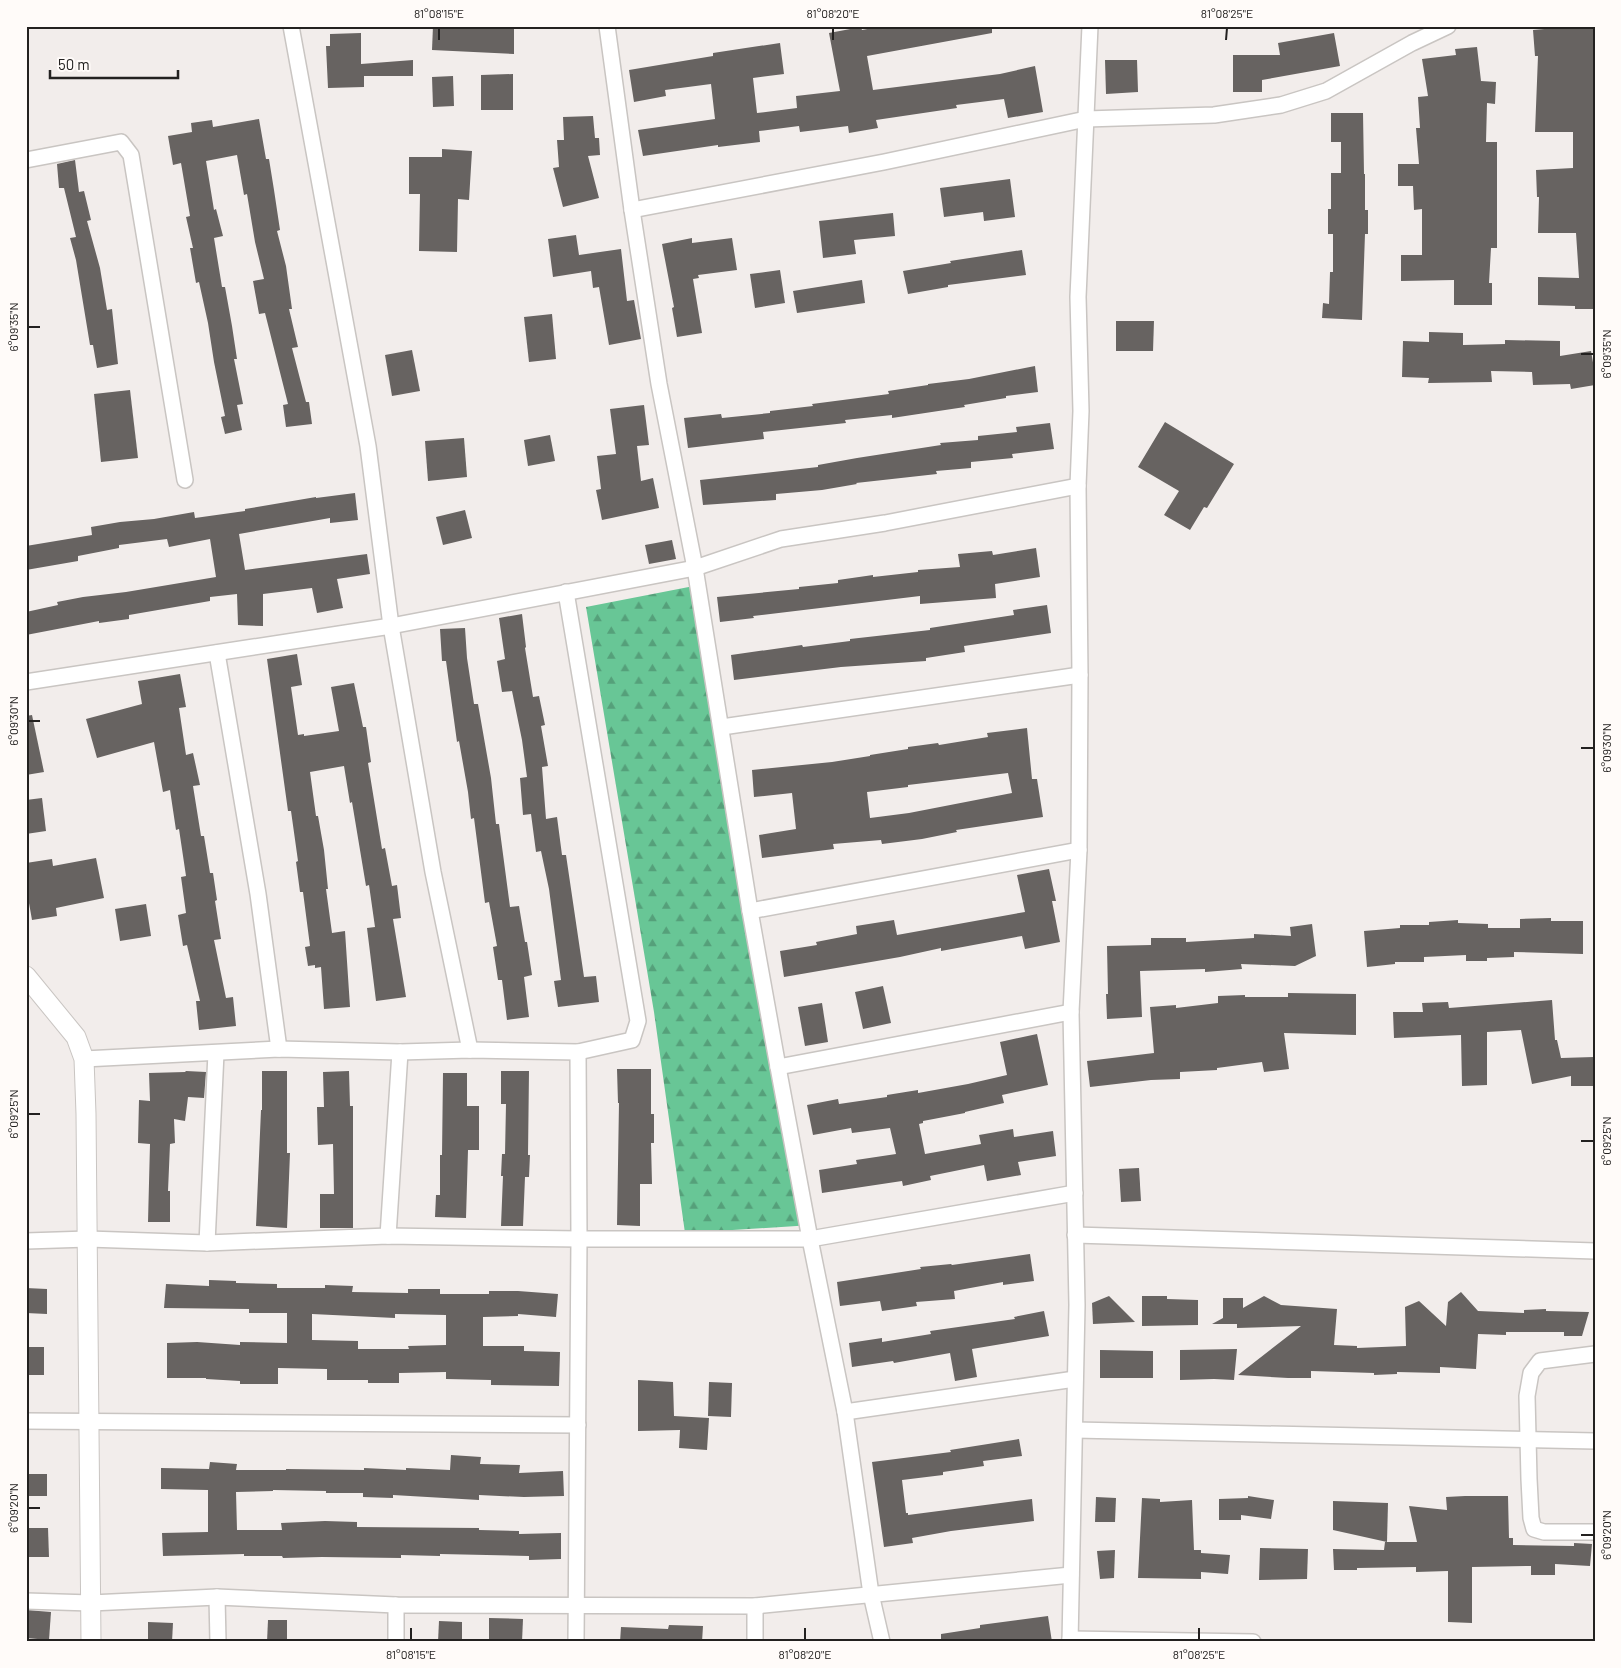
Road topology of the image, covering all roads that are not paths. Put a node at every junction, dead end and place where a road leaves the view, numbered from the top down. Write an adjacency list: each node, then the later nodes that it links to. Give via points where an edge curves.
1 (291, 26): 12 (street, via 368,446)
2 (1090, 26): 5 (street)
3 (1448, 26): 5 (street, via 1326,91 1281,105 1214,114)
4 (612, 27): 7 (street)
5 (1086, 119): 7 (street); 9 (street, via 1078,297 1081,411)
6 (26, 160): 8 (street, via 122,142 131,155)
7 (632, 210): 10 (street, via 659,384)
8 (184, 480)
9 (1078, 486): 10 (street, via 885,523 781,539); 14 (street)
10 (696, 568): 11 (street); 16 (street)
11 (566, 592): 12 (street); 24 (street, via 638,1022 632,1040)
12 (391, 626): 13 (street); 22 (street, via 433,872)
13 (217, 653): 15 (street); 21 (street, via 258,894)
14 (1080, 675): 16 (street); 17 (street)
15 (26, 682)
16 (722, 727): 18 (street)
17 (1079, 850): 18 (street); 20 (street)
18 (750, 912): 27 (street)
19 (26, 976): 26 (street, via 76,1037)
20 (1071, 1012): 27 (street); 28 (street)
21 (279, 1050): 23 (street); 25 (street)
22 (470, 1050): 23 (street); 24 (street)
23 (400, 1052): 30 (street)
24 (578, 1052): 32 (street)
25 (216, 1053): 26 (street); 35 (street)
26 (84, 1058): 31 (street)
27 (778, 1067): 33 (street)
28 (1075, 1193): 29 (street); 33 (street)
29 (1075, 1235): 36 (street); 38 (street)
30 (388, 1236): 32 (street); 35 (street)
31 (88, 1239): 34 (street); 35 (street); 40 (street)
32 (579, 1239): 33 (street); 42 (street)
33 (810, 1239): 39 (street)
34 (26, 1240)
35 (207, 1243)
36 (1595, 1251)
37 (1595, 1354): 44 (street, via 1540,1361 1531,1373 1527,1396)
38 (1075, 1379): 39 (street); 43 (street)
39 (845, 1412): 48 (street)
40 (88, 1420): 41 (street); 42 (street); 51 (street)
41 (26, 1421)
42 (578, 1425): 53 (street)
43 (1075, 1430): 44 (street); 47 (street)
44 (1529, 1439): 45 (street); 46 (street, via 1534,1529 1544,1532)
45 (1595, 1441)
46 (1595, 1532)
47 (1071, 1574): 48 (street); 55 (street)
48 (871, 1594): 54 (street); 61 (street)
49 (218, 1597): 51 (street); 52 (street); 57 (street)
50 (26, 1601): 51 (street)
51 (92, 1603): 56 (street)
52 (396, 1605): 53 (street); 58 (street)
53 (576, 1606): 54 (street); 59 (street)
54 (755, 1606): 60 (street)
55 (1070, 1640): 62 (street)
56 (91, 1642)
57 (218, 1642)
58 (396, 1642)
59 (576, 1642)
60 (755, 1642)
61 (882, 1642)
62 (1253, 1642)

